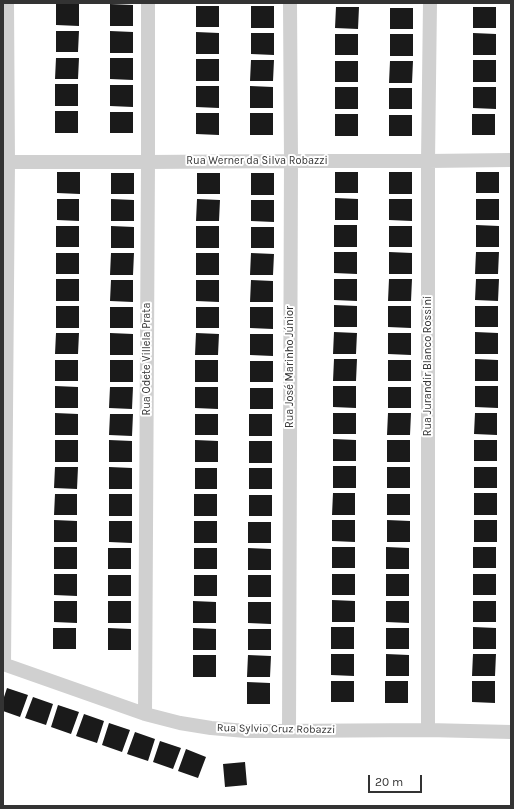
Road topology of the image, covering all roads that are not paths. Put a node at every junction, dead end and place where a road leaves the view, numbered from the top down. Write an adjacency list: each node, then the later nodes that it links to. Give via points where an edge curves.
1 (7, 3): 8 (street)
2 (148, 3): 9 (street, Rua Odete Villela Prata)
3 (290, 3): 6 (street, Rua José Marinho Júnior)
4 (430, 3): 7 (street, Rua Jurandir Blanco Rossini)
5 (511, 160): 7 (street, Rua Werner da Silva Robazzi)
6 (291, 161): 7 (street, Rua Werner da Silva Robazzi); 9 (street, Rua Werner da Silva Robazzi); 12 (street, Rua José Marinho Júnior)
7 (428, 161): 13 (street, Rua Jurandir Blanco Rossini)
8 (5, 162): 9 (street, Rua Werner da Silva Robazzi); 10 (street)
9 (148, 162): 11 (street, Rua Odete Villela Prata)
10 (3, 664): 11 (street, Rua Sylvio Cruz Robazzi)
11 (145, 714): 12 (street, Rua Sylvio Cruz Robazzi, via 211,728)
12 (289, 730): 13 (street, Rua Sylvio Cruz Robazzi)
13 (428, 730): 14 (street, Rua Sylvio Cruz Robazzi)
14 (511, 732)

